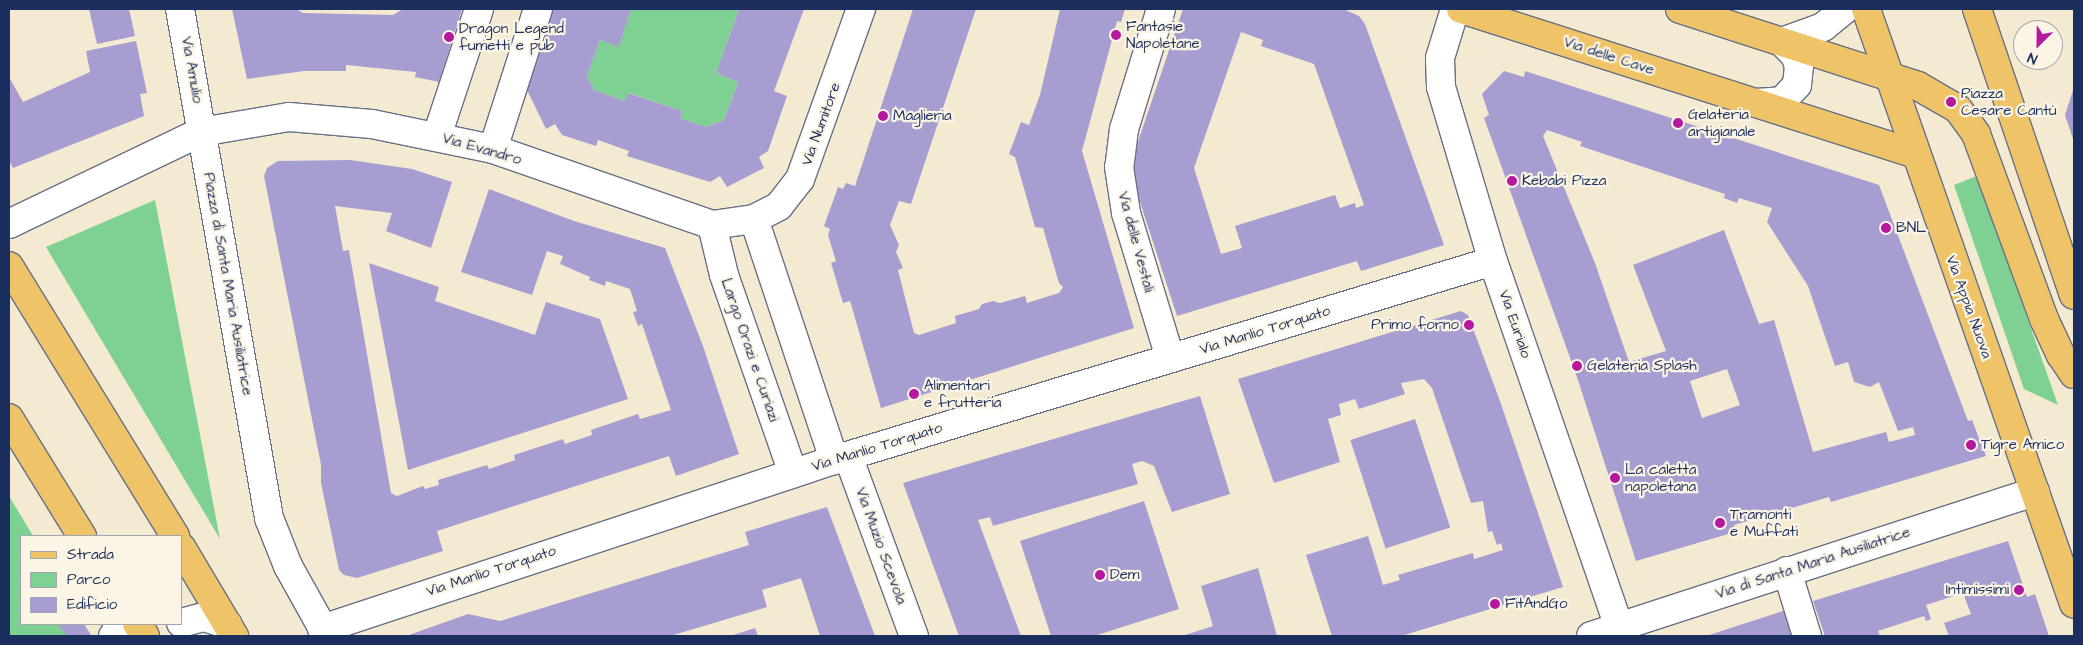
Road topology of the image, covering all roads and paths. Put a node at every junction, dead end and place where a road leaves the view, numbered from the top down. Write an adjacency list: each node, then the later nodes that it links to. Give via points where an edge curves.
1 (180, 9): 15 (street, Via Amulio)
2 (479, 9): 16 (street)
3 (538, 9): 17 (street)
4 (861, 9): 19 (street, Via Numitore, via 800,179 779,206)
5 (1162, 9): 25 (street, Via delle Vestali, via 1126,123 1119,167 1126,213)
6 (1455, 9): 22 (street, Via Eurialo, via 1440,58 1441,87)
7 (1462, 9): 14 (main road, Via delle Cave)
8 (1680, 9): 12 (main road)
9 (1845, 9): 12 (street, via 1823,27)
10 (1866, 9): 13 (main road, Via Appia Nuova)
11 (1976, 9): 24 (main road)
12 (1782, 42): 13 (main road); 14 (street, Via delle Cave, via 1795,55 1799,66 1797,85 1782,101)
13 (1889, 77): 18 (main road, Via Appia Nuova); 26 (main road, via 1930,91 1958,109 1976,134 2044,319 2061,356)
14 (1756, 103): 18 (main road, Via delle Cave)
15 (202, 132): 16 (street, Via Evandro, via 289,117 352,122); 20 (street); 41 (street, Piazza di Santa Maria Ausiliatrice, via 269,518 288,566)
16 (437, 136): 17 (street, Via Evandro)
17 (493, 149): 21 (street, Via Evandro)
18 (1915, 154): 30 (main road, Via Appia Nuova)
19 (754, 219): 21 (street, Via Evandro); 28 (street)
20 (9, 224)
21 (712, 226): 29 (street, Largo Orazi e Curiazi, via 722,269)
22 (1493, 261): 25 (street, Via Manlio Torquato); 42 (street, Via Eurialo)
23 (9, 266): 32 (main road)
24 (2074, 295)
25 (1170, 358): 28 (street, Via Manlio Torquato)
26 (2074, 374)
27 (9, 418): 31 (main road)
28 (842, 458): 29 (street, Via Manlio Torquato); 46 (street, Via Muzio Scevola)
29 (793, 473): 41 (street, Via Manlio Torquato)
30 (2035, 492): 34 (street, Via di Santa Maria Ausiliatrice); 35 (main road, Via Appia Nuova)
31 (81, 535)
32 (174, 535)
33 (182, 548): 40 (main road)
34 (1787, 571): 42 (street, Via di Santa Maria Ausiliatrice); 48 (street)
35 (2074, 604)
36 (182, 623): 40 (street, via 204,617)
37 (120, 625): 43 (street)
38 (138, 625): 44 (main road)
39 (179, 625): 45 (street)
40 (231, 631)
41 (324, 632)
42 (1620, 632): 47 (street, Via di Santa Maria Ausiliatrice)
43 (113, 636)
44 (145, 636)
45 (169, 636)
46 (914, 636)
47 (1591, 636)
48 (1807, 636)

